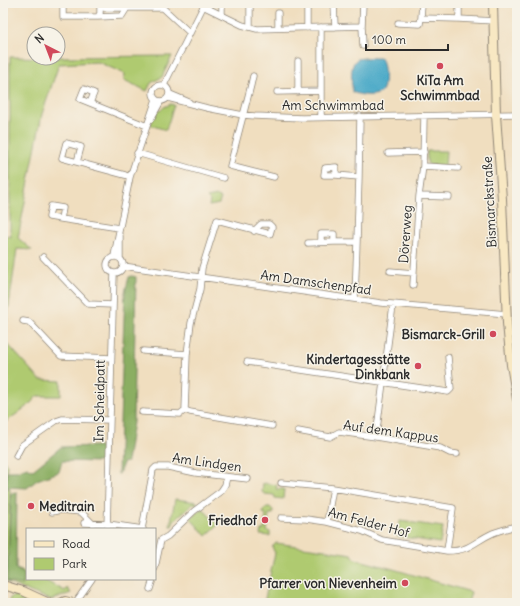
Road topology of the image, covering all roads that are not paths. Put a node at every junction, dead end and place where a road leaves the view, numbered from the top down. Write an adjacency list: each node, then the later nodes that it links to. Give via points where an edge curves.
1 (63, 3): 16 (street, via 63,17)
2 (222, 3): 15 (street)
3 (250, 3): 22 (street)
4 (307, 3): 26 (street)
5 (334, 3): 24 (street)
6 (363, 3): 21 (street)
7 (422, 3): 17 (street)
8 (460, 3): 18 (street)
9 (493, 3): 19 (street, Bismarckstraße)
10 (100, 5): 13 (street); 16 (street)
11 (163, 5): 13 (street); 27 (street)
12 (204, 5): 15 (street, Im Scheidpatt); 27 (street, Im Scheidpatt)
13 (127, 8): 16 (street, via 122,16)
14 (278, 13): 25 (street)
15 (222, 15): 22 (street, Im Scheidpatt)
16 (98, 17)
17 (421, 18): 18 (street); 20 (street, via 420,24)
18 (459, 19): 19 (street)
19 (494, 21): 40 (street, Bismarckstraße)
20 (398, 23)
21 (362, 26): 24 (street, Im Scheidpatt); 28 (street)
22 (250, 27): 25 (street, Im Scheidpatt)
23 (321, 27): 24 (street, Im Scheidpatt); 26 (street, Im Scheidpatt); 32 (street)
24 (335, 27)
25 (278, 28): 26 (street, Im Scheidpatt)
26 (307, 28)
27 (190, 33): 31 (street, Im Scheidpatt)
28 (363, 46)
29 (298, 61): 34 (street)
30 (253, 76): 39 (street)
31 (164, 85): 35 (street, via 169,88); 36 (street, Im Scheidpatt, via 154,88 153,94)
32 (321, 91): 34 (street); 43 (street)
33 (277, 92): 34 (street)
34 (298, 92)
35 (169, 96): 36 (street); 39 (street, Am Schwimmbad, via 195,105)
36 (158, 100): 44 (street, Im Scheidpatt)
37 (90, 103): 44 (street)
38 (517, 114): 40 (street, Am Schwimmbad)
39 (243, 115): 43 (street, Am Schwimmbad); 53 (street, via 230,166)
40 (496, 115): 42 (street, Am Schwimmbad); 74 (street, Bismarckstraße)
41 (360, 116): 42 (street, Am Schwimmbad); 43 (street, Am Schwimmbad); 54 (street)
42 (424, 116): 46 (street, Dörerweg)
43 (321, 117)
44 (147, 126): 45 (street, Im Scheidpatt)
45 (137, 152): 52 (street, Im Scheidpatt); 55 (street)
46 (424, 152): 47 (street); 49 (street, Dörerweg)
47 (388, 153)
48 (77, 162): 52 (street)
49 (423, 166): 50 (street); 56 (street, Dörerweg)
50 (458, 168)
51 (336, 176): 54 (street)
52 (130, 177): 59 (street, Im Scheidpatt)
53 (274, 177)
54 (359, 177): 61 (street)
55 (224, 178)
56 (419, 196): 57 (street, Dörerweg); 68 (street, Dörerweg)
57 (449, 197)
58 (61, 219): 59 (street)
59 (119, 230): 64 (street, Im Scheidpatt)
60 (254, 231): 69 (street, via 217,220)
61 (357, 242): 62 (street); 71 (street)
62 (308, 243)
63 (43, 257): 72 (street, via 88,304)
64 (117, 257): 65 (street, Im Scheidpatt, via 123,261); 67 (street, Im Scheidpatt, via 108,261 107,266 109,271)
65 (123, 266): 67 (street); 69 (street, Am Damschenpfad)
66 (390, 271): 68 (street, Dörerweg)
67 (114, 273): 72 (street, Im Scheidpatt)
68 (414, 273): 70 (street, Dörerweg)
69 (201, 277): 71 (street, Am Damschenpfad); 77 (street)
70 (413, 285)
71 (355, 298): 73 (street, Am Damschenpfad)
72 (113, 305): 79 (street, Im Scheidpatt)
73 (393, 305): 74 (street, Am Damschenpfad); 81 (street)
74 (507, 314): 82 (street, Bismarckstraße)
75 (23, 321): 79 (street, via 29,322 61,356)
76 (143, 351): 77 (street)
77 (187, 354): 83 (street)
78 (448, 357): 81 (street, via 451,389 448,392)
79 (112, 358): 85 (street, Im Scheidpatt)
80 (247, 362): 81 (street)
81 (383, 382): 88 (street)
82 (517, 399)
83 (185, 410): 84 (street, via 180,414); 86 (street)
84 (142, 412)
85 (110, 420): 90 (street, via 56,421 22,445); 100 (street, Im Scheidpatt)
86 (272, 426)
87 (298, 431): 88 (street, Auf dem Kappus, via 330,437 339,432)
88 (376, 437): 89 (street, Auf dem Kappus, via 440,448)
89 (457, 454)
90 (16, 456)
91 (227, 477): 92 (street, Am Lindgen); 103 (street, Am Lindgen, via 156,467 153,470); 105 (street, via 221,491)
92 (248, 479)
93 (281, 483): 94 (street)
94 (333, 488): 97 (street); 106 (street, via 453,508)
95 (52, 512): 99 (street, via 81,512)
96 (281, 518): 97 (street, Am Felder Hof)
97 (327, 522): 106 (street, Am Felder Hof, via 362,531 382,540)
98 (84, 524): 99 (street)
99 (93, 524): 100 (street)
100 (108, 526): 102 (street)
101 (517, 526): 106 (street, Am Felder Hof, via 495,532 466,549)
102 (131, 528)
103 (142, 528)
104 (156, 537): 105 (street)
105 (161, 540): 107 (street)
106 (447, 550)
107 (156, 563)
108 (91, 580): 114 (street)
109 (152, 580): 111 (street)
110 (3, 585): 112 (street)
111 (150, 589)
112 (49, 603)
113 (61, 603): 114 (street)
114 (74, 603)

